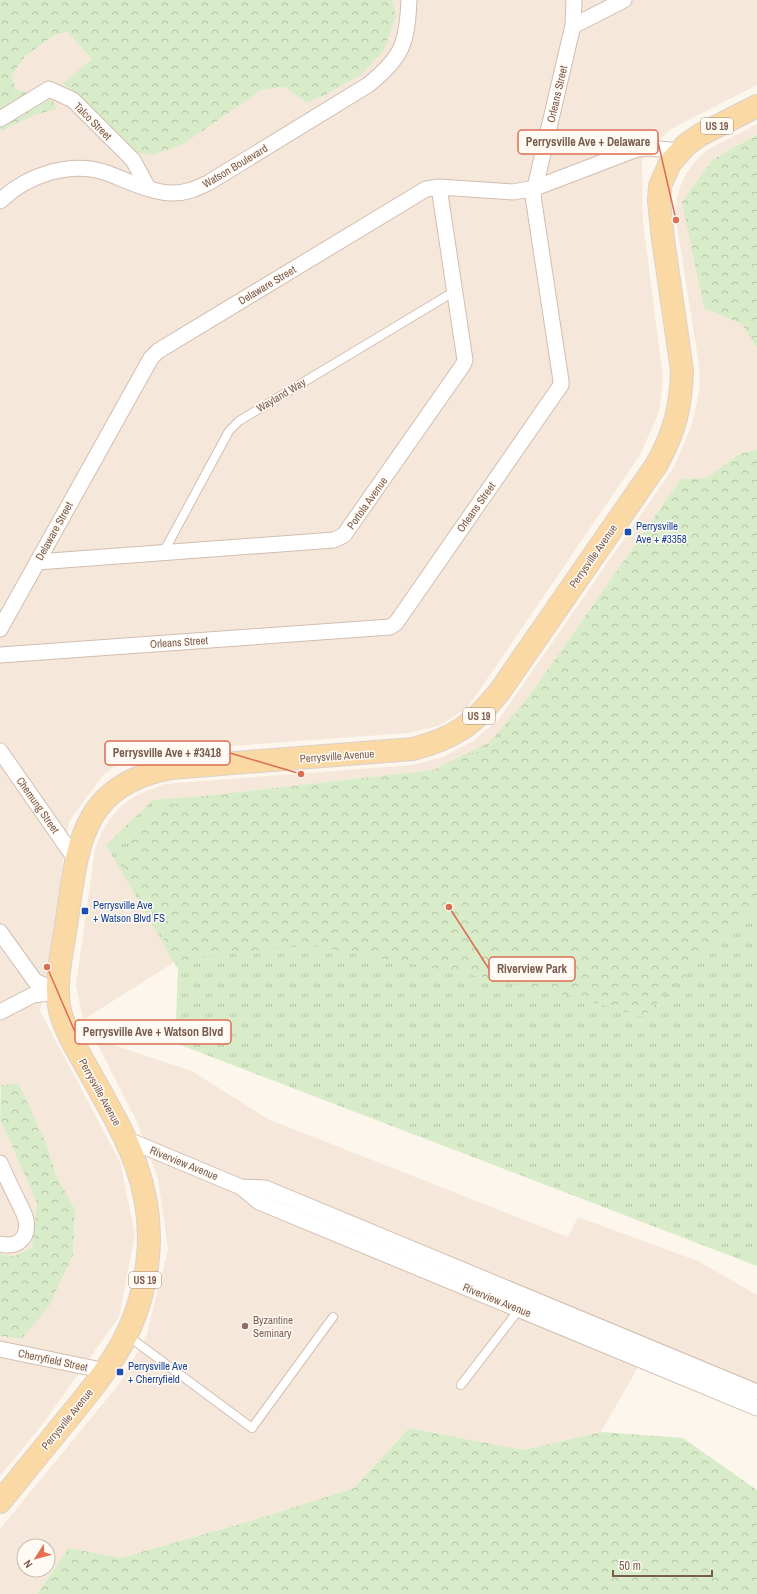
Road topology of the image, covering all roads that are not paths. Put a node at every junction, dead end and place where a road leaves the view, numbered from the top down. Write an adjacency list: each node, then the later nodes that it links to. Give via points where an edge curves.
1 (409, 0): 9 (street, Watson Boulevard, via 408,25 400,52 368,85 191,191 173,194)
2 (574, 0): 4 (street, Orleans Street)
3 (624, 0): 4 (street)
4 (573, 26): 10 (street, Orleans Street)
5 (757, 106): 7 (main road, Perrysville Avenue / US 19, via 700,135)
6 (0, 119): 9 (street, Talco Street, via 49,89 73,100 132,160)
7 (680, 151): 10 (street, Delaware Street, via 637,149); 18 (main road, Perrysville Avenue / US 19, via 666,170 660,186 659,201 682,370 677,420 657,464 490,703 461,731 438,742 413,749 171,768 141,775 122,785 97,809 84,831)
8 (439, 187): 10 (street, Delaware Street, via 513,192); 12 (street, Portola Avenue); 14 (street, Delaware Street, via 420,191 154,354)
9 (148, 188): 11 (street, Watson Boulevard, via 105,172 66,169 45,174 24,184)
10 (535, 188): 16 (street, Orleans Street, via 533,196 561,385 393,626)
11 (0, 201)
12 (455, 291): 13 (lane, Wayland Way, via 233,426); 13 (street, Portola Avenue, via 464,354 463,365 344,535 334,540)
13 (163, 553): 14 (street, Portola Avenue)
14 (37, 562): 15 (street, Delaware Street)
15 (0, 629)
16 (0, 655)
17 (0, 751): 18 (street, Chemung Street)
18 (76, 860): 20 (main road, Perrysville Avenue / US 19)
19 (0, 932): 20 (street, via 35,981)
20 (58, 992): 21 (street, via 33,995); 22 (main road, Perrysville Avenue / US 19, via 60,1012 67,1030)
21 (0, 1012)
22 (126, 1139): 24 (street, Riverview Avenue); 29 (main road, Perrysville Avenue / US 19, via 138,1167 145,1194 149,1243 142,1293)
23 (0, 1163): 25 (street, via 26,1223 25,1234 18,1243 8,1246)
24 (241, 1187): 26 (street, Riverview Avenue, via 265,1188); 27 (street, Riverview Avenue, via 259,1202)
25 (0, 1244)
26 (529, 1297): 27 (lane); 33 (street, Riverview Avenue)
27 (519, 1310): 32 (lane); 34 (street, Riverview Avenue)
28 (333, 1317): 29 (lane, via 252,1428)
29 (127, 1335): 31 (main road, Perrysville Avenue / US 19)
30 (0, 1349): 31 (street, Cherryfield Street)
31 (106, 1371): 35 (main road, Perrysville Avenue / US 19)
32 (461, 1385)
33 (757, 1392)
34 (757, 1408)
35 (0, 1502)

